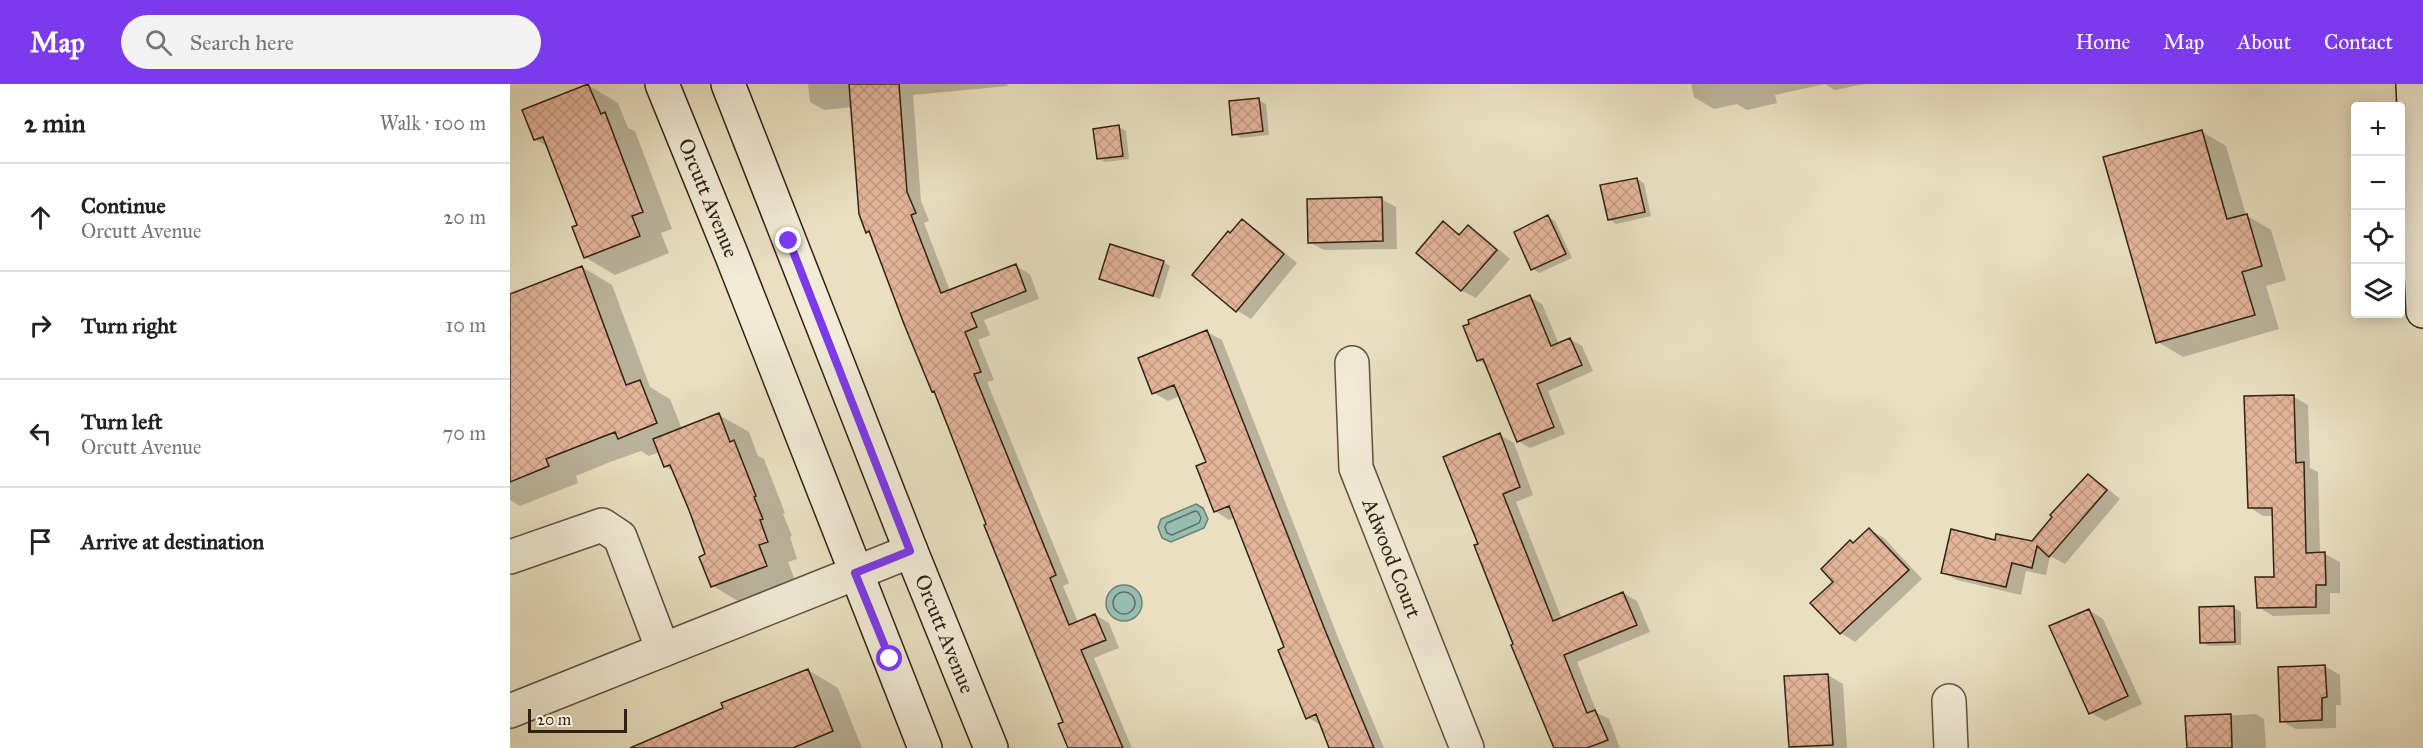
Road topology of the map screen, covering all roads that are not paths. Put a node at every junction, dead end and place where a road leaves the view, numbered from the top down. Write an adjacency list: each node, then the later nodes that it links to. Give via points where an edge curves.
1 (662, 84): 8 (main road, Orcutt Avenue)
2 (728, 84): 6 (main road, Orcutt Avenue)
3 (2413, 84): 4 (main road)
4 (2423, 311)
5 (1352, 363): 14 (main road, Adwood Court, via 1356,468)
6 (910, 551): 8 (main road); 13 (main road, Orcutt Avenue)
7 (510, 557): 9 (main road, via 602,525 620,537)
8 (855, 573): 9 (main road); 12 (main road, Orcutt Avenue)
9 (663, 650): 11 (main road)
10 (1949, 701): 15 (main road)
11 (510, 711)
12 (925, 748)
13 (992, 748)
14 (1467, 748)
15 (1952, 748)

